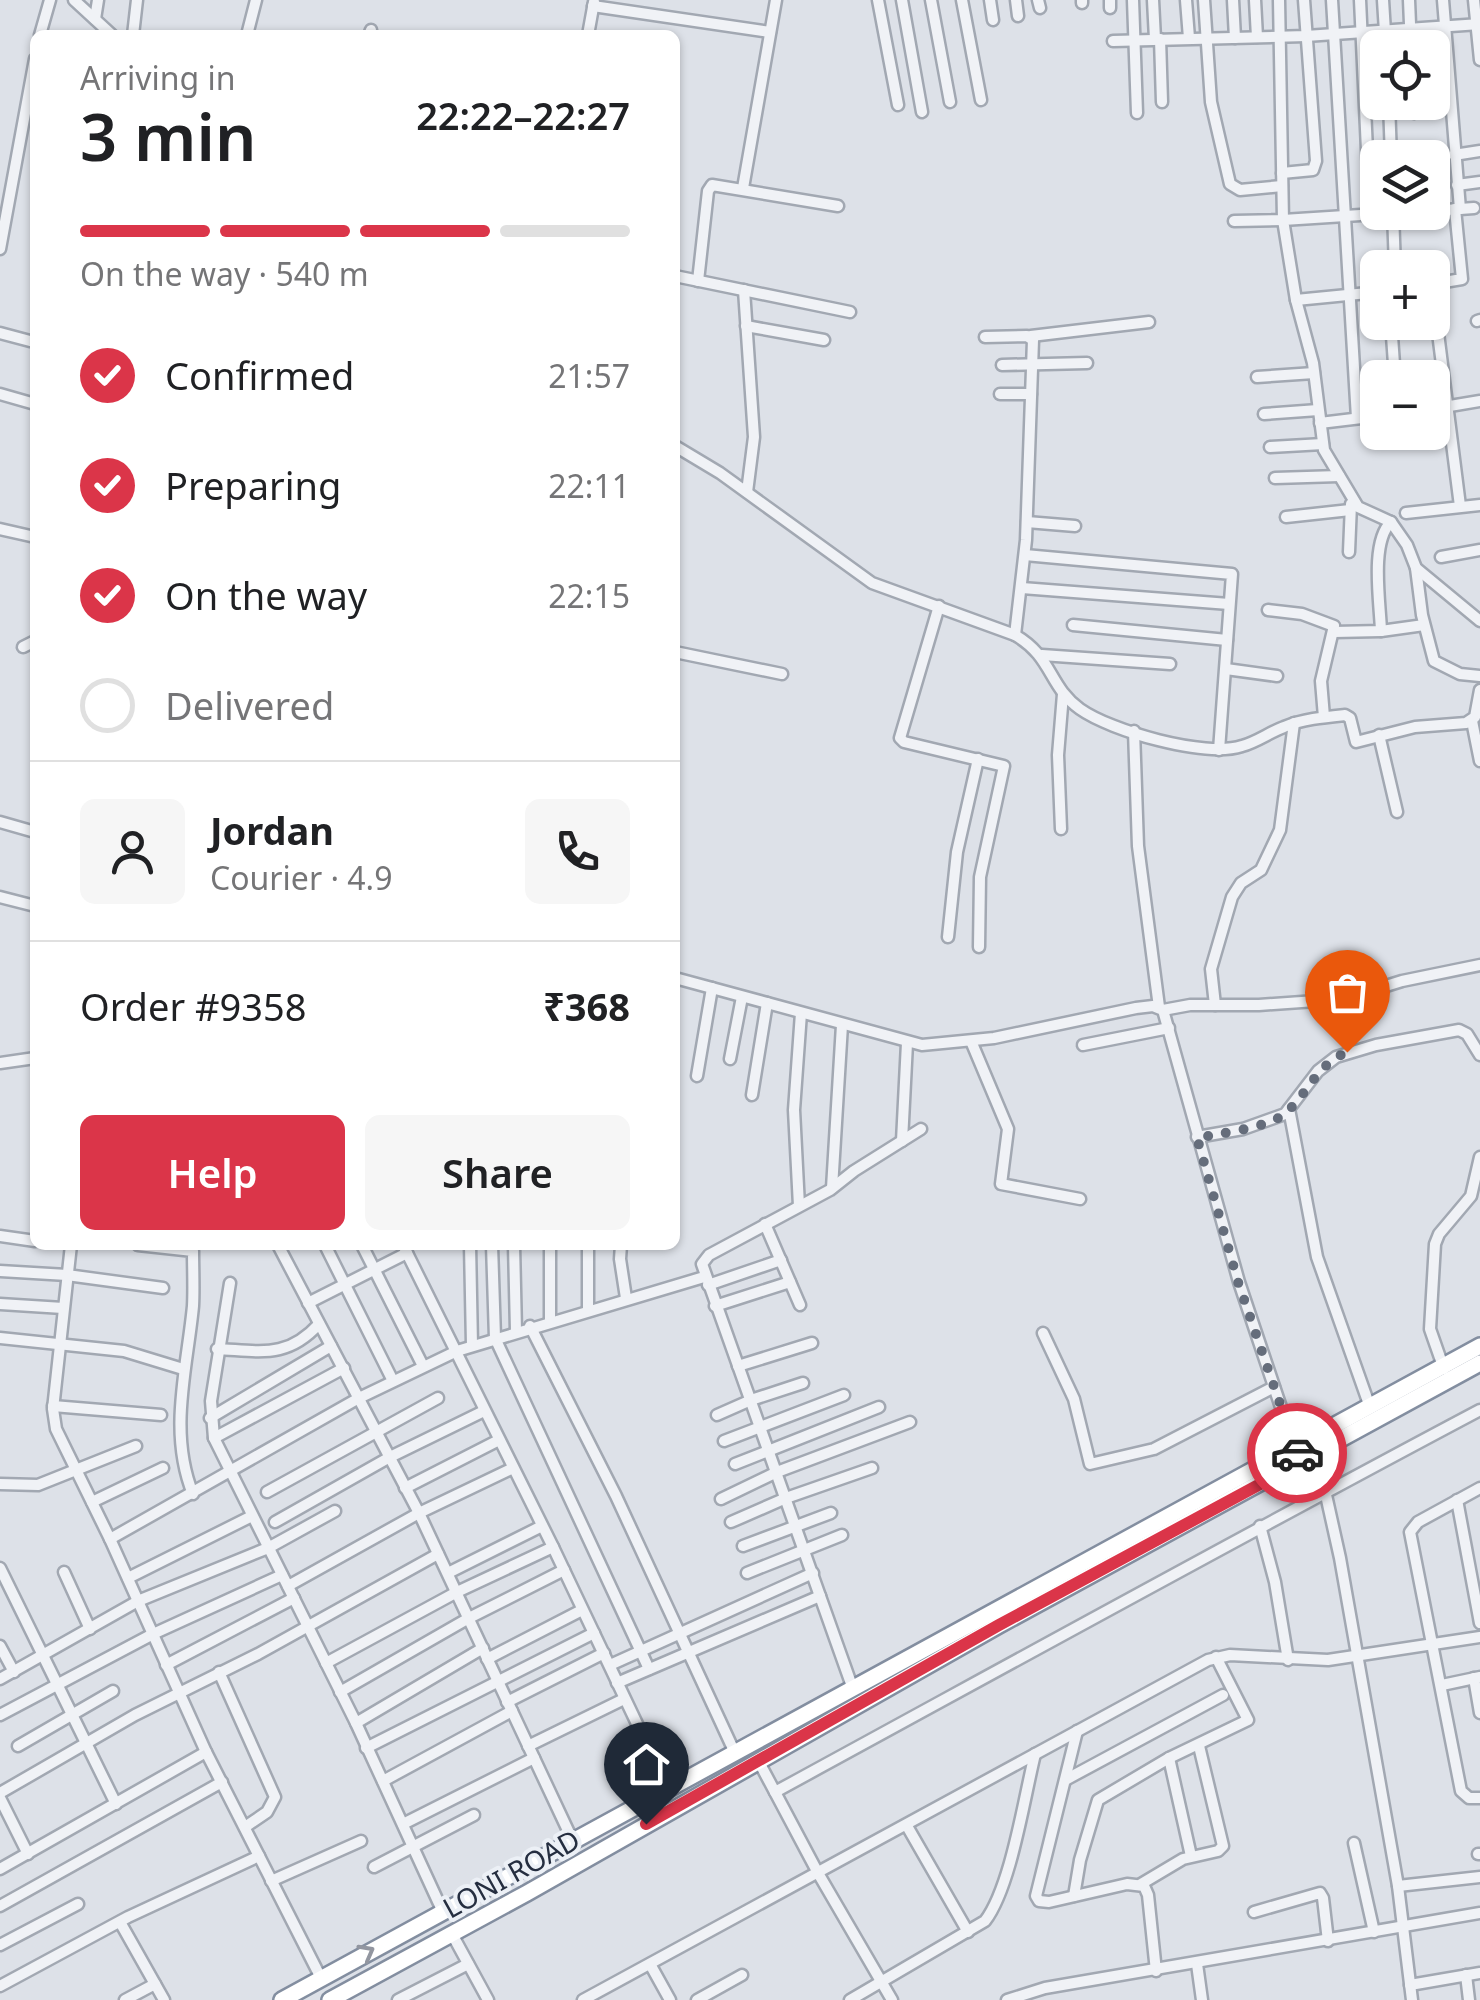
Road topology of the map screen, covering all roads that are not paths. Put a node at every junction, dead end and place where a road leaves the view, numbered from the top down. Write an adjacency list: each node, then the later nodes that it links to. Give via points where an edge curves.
1 (50, 0): 36 (street)
2 (74, 0): 30 (street)
3 (98, 0): 30 (street)
4 (137, 0): 38 (street)
5 (256, 0): 39 (street)
6 (761, 0): 27 (street)
7 (878, 0): 59 (street)
8 (902, 0): 60 (street)
9 (931, 0): 57 (street)
10 (962, 0): 56 (street)
11 (990, 0): 31 (street)
12 (1016, 0): 29 (street)
13 (1133, 0): 52 (street)
14 (1153, 0): 51 (street)
15 (1186, 0): 49 (street)
16 (1204, 0): 47 (street)
17 (1233, 0): 50 (street)
18 (1255, 0): 48 (street)
19 (1279, 0): 45 (street)
20 (1304, 0): 46 (street)
21 (1332, 0): 44 (street)
22 (1360, 0): 42 (street)
23 (1382, 0): 35 (street)
24 (1409, 0): 34 (street)
25 (1442, 0): 33 (street)
26 (1474, 0): 32 (street)
27 (775, 1): 43 (street)
28 (594, 3): 40 (street); 43 (street)
29 (1018, 16)
30 (95, 19): 37 (street)
31 (993, 20)
32 (1478, 24): 33 (street); 54 (street)
33 (1445, 26): 34 (street); 63 (street)
34 (1410, 28): 35 (street)
35 (1385, 29): 42 (street)
36 (41, 30)
37 (107, 30)
38 (134, 30)
39 (248, 30)
40 (589, 30)
41 (1360, 30): 44 (street)
42 (1362, 30)
43 (770, 32): 67 (street)
44 (1334, 32): 46 (street); 73 (street)
45 (1280, 36): 46 (street); 48 (street); 64 (street)
46 (1306, 36): 64 (street, via 1316,161 1314,170)
47 (1206, 37): 49 (street); 50 (street); 64 (street, via 1211,102 1230,184 1240,190)
48 (1258, 37): 50 (street)
49 (1188, 38): 51 (street)
50 (1236, 38)
51 (1158, 39): 52 (street); 58 (street)
52 (1136, 40): 53 (street); 61 (street)
53 (1113, 41)
54 (1480, 60)
55 (30, 86): 76 (street)
56 (981, 100)
57 (950, 102)
58 (1162, 102)
59 (898, 106)
60 (922, 112)
61 (1137, 113)
62 (1480, 151): 63 (street)
63 (1454, 154): 66 (street)
64 (1282, 179): 74 (street)
65 (1480, 182): 66 (street)
66 (1457, 185): 69 (street)
67 (743, 188): 68 (street); 78 (street, via 709,188)
68 (838, 206)
69 (1457, 209): 70 (street); 71 (street); 79 (street, via 1462,280)
70 (1450, 210)
71 (1477, 211)
72 (1360, 215): 73 (street)
73 (1343, 216): 74 (street); 82 (street)
74 (1283, 220): 75 (street); 83 (street)
75 (1234, 221)
76 (0, 249)
77 (680, 277): 78 (street)
78 (698, 280): 80 (street)
79 (1450, 282)
80 (744, 290): 84 (street); 86 (street)
81 (1360, 294): 82 (street)
82 (1348, 296): 83 (street); 106 (street)
83 (1296, 300): 95 (street)
84 (850, 312)
85 (1149, 322): 89 (street)
86 (746, 326): 90 (street); 114 (street, via 754,436)
87 (0, 334): 91 (street)
88 (986, 336): 89 (street)
89 (1031, 336): 94 (street)
90 (824, 340)
91 (30, 341)
92 (1087, 363): 94 (street)
93 (1002, 364): 94 (street)
94 (1032, 364): 99 (street)
95 (1314, 373): 96 (street); 103 (street)
96 (1257, 377)
97 (0, 394): 101 (street)
98 (1000, 394): 99 (street)
99 (1031, 394): 120 (street)
100 (1480, 401): 102 (street)
101 (30, 403)
102 (1450, 407)
103 (1318, 410): 104 (street); 108 (street)
104 (1264, 414)
105 (1450, 416): 117 (street)
106 (1357, 418): 107 (street); 108 (street)
107 (1360, 418)
108 (1320, 423): 109 (street)
109 (1323, 444): 110 (street); 112 (street)
110 (1270, 448)
111 (680, 449): 114 (street)
112 (1338, 476): 113 (street); 115 (street)
113 (1275, 478)
114 (747, 492): 132 (street, via 872,583)
115 (1351, 504): 119 (street); 121 (street); 126 (street)
116 (1480, 505): 117 (street)
117 (1460, 506): 118 (street)
118 (1406, 513)
119 (1286, 517)
120 (1026, 522): 122 (street); 127 (street)
121 (1391, 522): 129 (street); 137 (street, via 1382,530 1379,550)
122 (1076, 526)
123 (0, 529): 124 (street)
124 (30, 536)
125 (1480, 550): 128 (street)
126 (1349, 552)
127 (1024, 555): 130 (street); 131 (street, via 1232,574)
128 (1441, 557)
129 (1416, 568): 134 (street); 136 (street)
130 (1022, 588): 131 (street); 139 (street)
131 (1229, 604): 140 (street)
132 (939, 606): 139 (street); 158 (street, via 900,738)
133 (1268, 610): 138 (street, via 1332,623)
134 (1480, 621)
135 (1072, 625): 140 (street)
136 (1424, 626): 137 (street); 149 (street, via 1434,661)
137 (1381, 631): 138 (street)
138 (1334, 632): 152 (street, via 1320,680)
139 (1016, 635): 144 (street)
140 (1227, 640): 146 (street)
141 (30, 644): 142 (street)
142 (23, 647)
143 (680, 653): 147 (street)
144 (1042, 655): 145 (street); 151 (street)
145 (1170, 664)
146 (1226, 669): 148 (street); 157 (street)
147 (782, 674)
148 (1277, 676)
149 (1480, 676)
150 (1480, 690): 153 (street)
151 (1063, 694): 155 (street, via 1087,713); 162 (street)
152 (1324, 717): 154 (street); 156 (street, via 1349,716 1356,742)
153 (1472, 721): 156 (street); 159 (street)
154 (1294, 724): 157 (street); 173 (street, via 1280,830 1261,870 1232,897 1211,969)
155 (1134, 731): 157 (street); 174 (street, via 1138,846)
156 (1379, 734): 160 (street)
157 (1219, 750)
158 (978, 759): 166 (street, via 957,852); 167 (street, via 1004,766 980,877)
159 (1480, 761)
160 (1397, 812)
161 (0, 822): 163 (street)
162 (1061, 829)
163 (30, 831)
164 (0, 897): 165 (street)
165 (30, 905)
166 (948, 937)
167 (979, 946)
168 (1480, 965): 173 (street, via 1344,999)
169 (680, 979): 170 (street)
170 (712, 988): 171 (street); 185 (street)
171 (742, 997): 172 (street); 183 (street)
172 (767, 1003): 175 (street); 186 (street)
173 (1215, 1005): 174 (street)
174 (1161, 1008): 177 (street); 178 (street)
175 (801, 1013): 176 (street); 194 (street, via 794,1110)
176 (842, 1026): 179 (street); 192 (street)
177 (1169, 1028): 180 (street); 189 (street)
178 (972, 1041): 179 (street); 193 (street, via 1007,1125 1001,1184)
179 (907, 1043): 190 (street)
180 (1083, 1045)
181 (1480, 1055): 187 (street, via 1459,1030 1347,1052 1323,1066)
182 (30, 1059): 184 (street)
183 (730, 1060)
184 (0, 1063)
185 (696, 1076)
186 (752, 1094)
187 (1289, 1109): 189 (street); 256 (street, via 1321,1270)
188 (921, 1130): 190 (street)
189 (1197, 1138): 249 (street)
190 (902, 1141): 192 (street)
191 (1480, 1157): 246 (street, via 1470,1196 1435,1244 1430,1329)
192 (832, 1188): 194 (street)
193 (1080, 1200)
194 (798, 1206): 195 (street)
195 (765, 1224): 211 (street); 215 (street, via 704,1259)
196 (0, 1236): 197 (street)
197 (30, 1239)
198 (70, 1250): 214 (street)
199 (193, 1250): 245 (street)
200 (281, 1250): 222 (street)
201 (328, 1250): 218 (street)
202 (364, 1250): 213 (street)
203 (404, 1250): 213 (street)
204 (406, 1250): 240 (street)
205 (470, 1250): 237 (street)
206 (492, 1250): 233 (street)
207 (514, 1250): 230 (street)
208 (550, 1250): 227 (street)
209 (588, 1250): 226 (street)
210 (621, 1250): 220 (street)
211 (780, 1260): 215 (street); 216 (street)
212 (0, 1271): 214 (street)
213 (375, 1271): 218 (street); 242 (street)
214 (67, 1275): 219 (street); 225 (street)
215 (706, 1281): 220 (street); 224 (street)
216 (790, 1282): 223 (street); 224 (street)
217 (230, 1283): 239 (street)
218 (346, 1286): 222 (street); 247 (street)
219 (163, 1288)
220 (626, 1298): 226 (street)
221 (0, 1304): 225 (street)
222 (308, 1304): 228 (street)
223 (800, 1305)
224 (715, 1306): 243 (street)
225 (63, 1308): 235 (street)
226 (588, 1310): 227 (street)
227 (550, 1322): 229 (street)
228 (319, 1324): 236 (street); 239 (street, via 280,1351)
229 (530, 1326): 230 (street); 325 (street)
230 (516, 1331): 233 (street)
231 (1042, 1333): 249 (street, via 1079,1412 1090,1464 1154,1449)
232 (0, 1338): 235 (street)
233 (495, 1338): 237 (street); 330 (street)
234 (812, 1343): 243 (street)
235 (59, 1344): 245 (street, via 124,1350); 254 (street)
236 (331, 1346): 244 (street); 261 (street)
237 (472, 1346): 240 (street)
238 (1480, 1346): 246 (highway, LONI ROAD)
239 (217, 1350): 261 (street)
240 (456, 1351): 242 (street); 258 (street)
241 (1480, 1363): 246 (highway, LONI ROAD)
242 (424, 1366): 247 (street)
243 (738, 1366): 253 (street)
244 (344, 1368): 251 (street); 265 (street)
245 (183, 1369): 285 (street, via 182,1460)
246 (1446, 1373): 256 (highway, LONI ROAD); 268 (highway, LONI ROAD)
247 (393, 1381): 251 (street)
248 (803, 1383): 253 (street)
249 (1274, 1387): 271 (street)
250 (844, 1395): 263 (street)
251 (359, 1398): 264 (street); 278 (street)
252 (438, 1398): 264 (street)
253 (752, 1400): 260 (street); 263 (street)
254 (53, 1406): 259 (street); 277 (street)
255 (879, 1407): 270 (street)
256 (1370, 1408): 268 (highway, LONI ROAD)
257 (1480, 1410): 283 (street)
258 (484, 1411): 266 (street); 272 (street)
259 (161, 1415)
260 (717, 1415)
261 (210, 1418): 265 (street)
262 (910, 1422): 279 (street)
263 (760, 1426): 267 (street); 270 (street)
264 (376, 1430): 272 (street); 284 (street)
265 (214, 1438): 278 (street)
266 (499, 1440): 275 (street); 281 (street)
267 (724, 1441)
268 (1315, 1445): 271 (highway, LONI ROAD); 283 (street)
269 (136, 1446): 277 (street)
270 (768, 1450): 273 (street); 279 (street)
271 (1297, 1454): 314 (highway, LONI ROAD)
272 (390, 1458): 281 (street); 294 (street)
273 (735, 1464)
274 (164, 1468): 289 (street)
275 (513, 1468): 291 (street); 297 (street)
276 (872, 1468): 286 (street)
277 (76, 1471): 280 (street, via 38,1485); 289 (street)
278 (230, 1472): 285 (street); 293 (street)
279 (777, 1472): 286 (street); 287 (street)
280 (0, 1484)
281 (405, 1488): 291 (street)
282 (1480, 1488): 288 (street)
283 (1325, 1490): 298 (street); 335 (street)
284 (267, 1492)
285 (193, 1494): 300 (street)
286 (786, 1498): 295 (street); 296 (street)
287 (721, 1499)
288 (1457, 1500): 321 (street); 328 (street, via 1410,1532)
289 (92, 1502): 300 (street)
290 (335, 1511): 303 (street)
291 (419, 1513): 305 (street); 313 (street)
292 (832, 1513): 296 (street)
293 (252, 1516): 303 (street); 312 (street)
294 (276, 1522)
295 (731, 1522)
296 (796, 1524): 301 (street); 304 (street)
297 (542, 1526): 302 (street); 309 (street)
298 (1260, 1526): 337 (street); 377 (street)
299 (842, 1534): 304 (street)
300 (110, 1539): 312 (street)
301 (743, 1546)
302 (553, 1547): 307 (street); 315 (street)
303 (268, 1548): 313 (street); 318 (street)
304 (804, 1548): 310 (street); 311 (street)
305 (438, 1554): 309 (street); 322 (street)
306 (0, 1568): 333 (street)
307 (564, 1570): 319 (street); 320 (street)
308 (64, 1572): 323 (street)
309 (448, 1573): 315 (street)
310 (747, 1573)
311 (813, 1573): 316 (street); 325 (street)
312 (128, 1578): 318 (street)
313 (285, 1580): 317 (street); 326 (street)
314 (1050, 1590): 349 (highway, LONI ROAD); 356 (highway, LONI ROAD)
315 (457, 1592): 320 (street); 338 (street)
316 (820, 1596): 331 (street); 349 (street)
317 (294, 1598): 322 (street); 339 (street)
318 (138, 1602): 323 (street); 326 (street)
319 (582, 1610): 324 (street); 332 (street)
320 (469, 1618): 332 (street); 351 (street)
321 (1480, 1623)
322 (308, 1626): 338 (street); 342 (street)
323 (90, 1629): 333 (street)
324 (594, 1632): 336 (street); 345 (street)
325 (681, 1632): 330 (street); 331 (street)
326 (152, 1634): 339 (street); 347 (street)
327 (1480, 1637): 328 (street)
328 (1434, 1643): 335 (street); 348 (street)
329 (0, 1646): 341 (street)
330 (641, 1651): 336 (street); 340 (street)
331 (690, 1652): 340 (street); 368 (street)
332 (485, 1653): 345 (street); 360 (street)
333 (42, 1656): 341 (street); 347 (street)
334 (1216, 1657): 337 (street); 361 (street); 365 (street, via 1248,1720)
335 (1358, 1657): 337 (street); 398 (street)
336 (607, 1659): 346 (street); 355 (street)
337 (1288, 1660)
338 (326, 1664): 351 (street)
339 (166, 1665): 352 (street)
340 (649, 1669): 346 (street)
341 (14, 1672): 344 (street)
342 (219, 1672): 352 (street); 384 (street, via 275,1797)
343 (1477, 1677): 348 (street); 357 (street)
344 (0, 1679)
345 (498, 1680): 355 (street); 366 (street)
346 (617, 1683): 354 (street)
347 (57, 1684): 358 (street); 359 (street)
348 (1442, 1685): 379 (street, via 1461,1790)
349 (853, 1689): 356 (highway, LONI ROAD)
350 (113, 1691): 358 (street)
351 (340, 1692): 360 (street)
352 (179, 1693): 362 (street); 367 (street)
353 (1223, 1695): 373 (street)
354 (624, 1699): 364 (street); 376 (street)
355 (510, 1706): 364 (street); 375 (street)
356 (837, 1707): 368 (highway, LONI ROAD); 372 (highway, LONI ROAD)
357 (1480, 1713)
358 (72, 1714): 362 (street); 363 (street)
359 (0, 1715)
360 (356, 1723): 366 (street)
361 (1077, 1731): 369 (street); 373 (street)
362 (86, 1742): 378 (street); 380 (street)
363 (18, 1746)
364 (528, 1746): 370 (street)
365 (1198, 1746): 371 (street); 391 (street, via 1224,1844)
366 (366, 1748): 375 (street)
367 (206, 1752): 374 (street); 380 (street)
368 (735, 1753): 376 (highway, LONI ROAD)
369 (1035, 1754): 383 (street); 407 (street, via 995,1904)
370 (534, 1758): 382 (street); 385 (street)
371 (1169, 1758): 391 (street); 399 (street, via 1095,1804)
372 (759, 1762): 377 (street); 409 (highway, LONI ROAD)
373 (1067, 1779): 399 (street, via 1036,1896 1044,1902)
374 (222, 1782): 384 (street); 401 (street)
375 (382, 1782): 382 (street)
376 (668, 1789): 385 (highway, LONI ROAD)
377 (775, 1792): 394 (street)
378 (0, 1796): 389 (street)
379 (1480, 1798)
380 (116, 1804): 389 (street)
381 (474, 1815): 388 (street)
382 (403, 1824): 388 (street)
383 (907, 1826): 394 (street); 407 (street)
384 (245, 1828): 390 (street)
385 (572, 1840): 402 (highway, LONI ROAD)
386 (360, 1842): 396 (street)
387 (1354, 1843): 408 (street)
388 (415, 1846): 392 (street); 402 (street)
389 (28, 1854): 393 (street)
390 (259, 1856): 396 (street); 405 (street)
391 (1191, 1856): 397 (street)
392 (374, 1867)
393 (0, 1869)
394 (818, 1873): 413 (street); 420 (street)
395 (1480, 1877): 398 (street)
396 (271, 1881): 419 (street)
397 (1140, 1884): 399 (street); 415 (street, via 1148,1894)
398 (1398, 1886): 406 (street)
399 (1074, 1896)
400 (78, 1904): 411 (street)
401 (0, 1906)
402 (442, 1910): 419 (highway, LONI ROAD, one-way to 402)
403 (1254, 1912): 410 (street, via 1320,1893)
404 (1480, 1914): 406 (street)
405 (120, 1922): 421 (street); 424 (street)
406 (1404, 1927): 408 (street); 422 (street)
407 (968, 1932): 420 (street)
408 (1374, 1932): 410 (street)
409 (452, 1934): 412 (street); 429 (highway, LONI ROAD)
410 (1328, 1941): 414 (street)
411 (0, 1945)
412 (468, 1964): 430 (street); 431 (street)
413 (650, 1964): 432 (street); 433 (street)
414 (1197, 1964): 415 (street); 439 (street)
415 (1156, 1971): 423 (street)
416 (1480, 1973): 417 (street)
417 (1466, 1975): 422 (street); 441 (street)
418 (742, 1976): 434 (street)
419 (321, 1978): 428 (highway, LONI ROAD)
420 (882, 1982): 435 (street); 436 (street)
421 (155, 1984): 426 (street); 427 (street)
422 (1410, 1984): 440 (street)
423 (1070, 1985): 425 (street); 438 (street)
424 (0, 1986)
425 (1032, 1996): 437 (street)
426 (125, 2000)
427 (164, 2000)
428 (282, 2000)
429 (330, 2000)
430 (398, 2000)
431 (488, 2000)
432 (584, 2000)
433 (670, 2000)
434 (697, 2000)
435 (850, 2000)
436 (892, 2000)
437 (1007, 2000)
438 (1078, 2000)
439 (1202, 2000)
440 (1412, 2000)
441 (1469, 2000)

